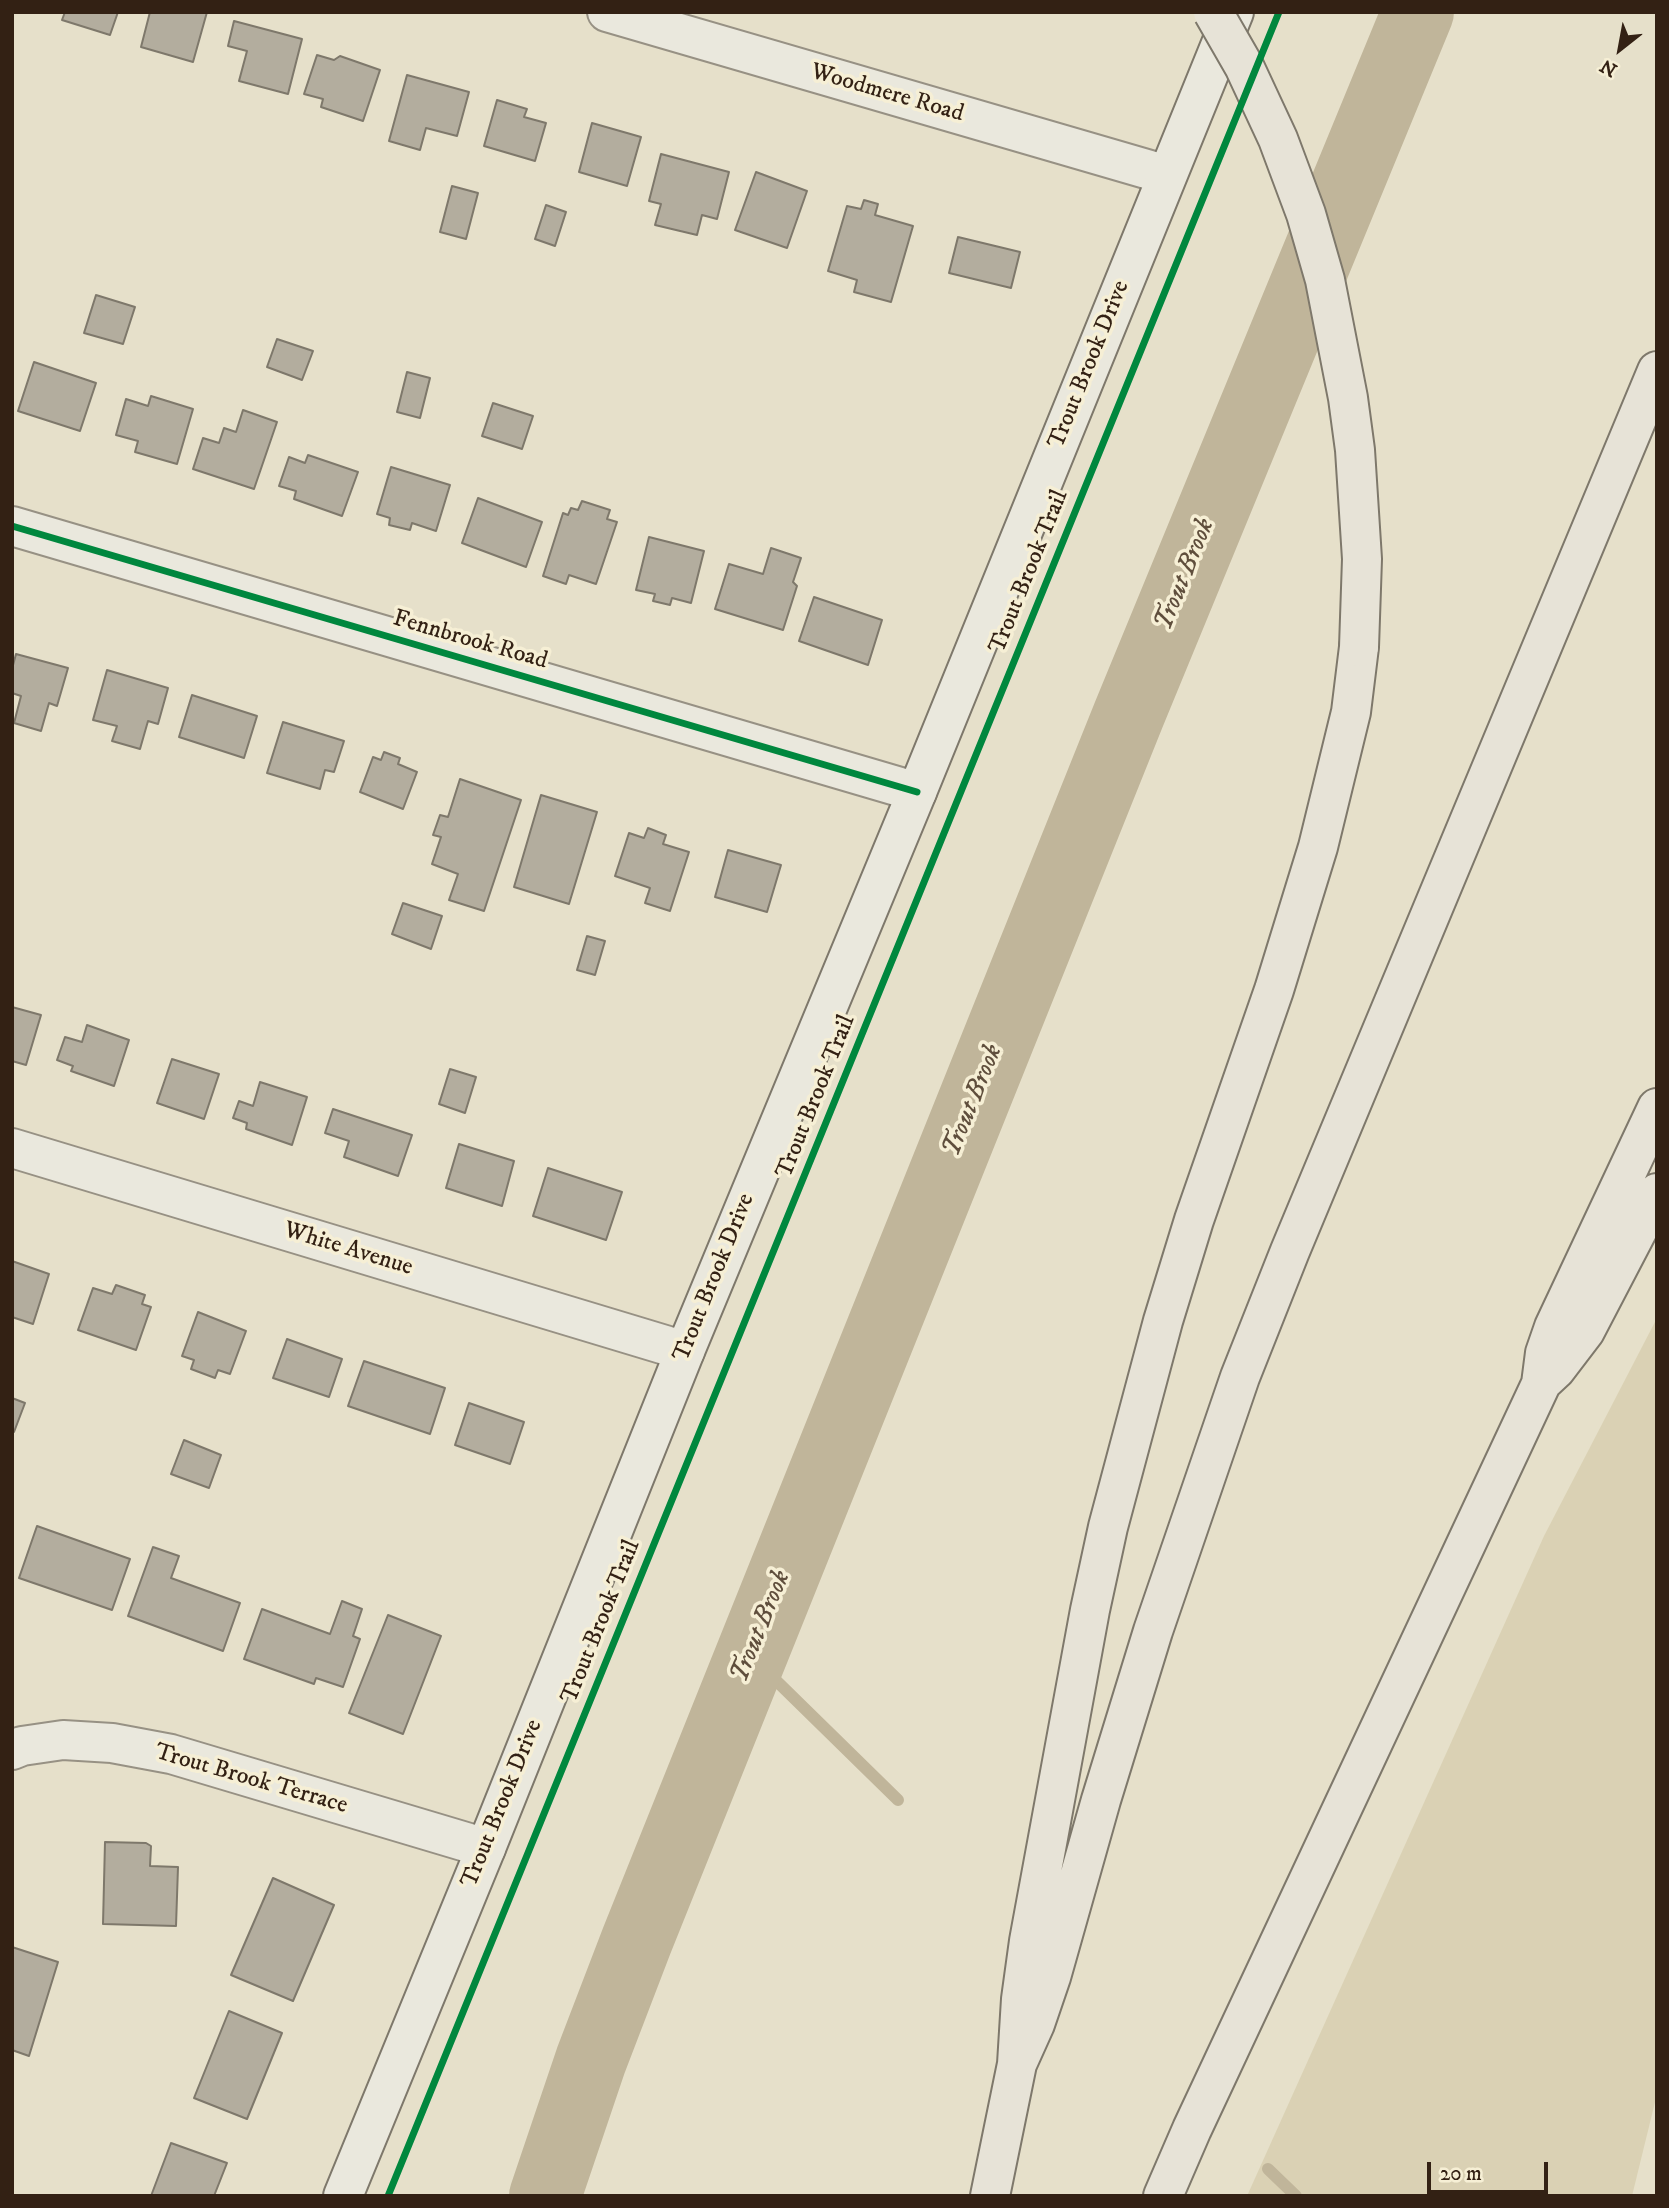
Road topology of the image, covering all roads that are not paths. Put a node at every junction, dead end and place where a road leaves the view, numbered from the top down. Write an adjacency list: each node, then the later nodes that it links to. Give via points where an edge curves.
1 (607, 12): 4 (street, Woodmere Road)
2 (1213, 12): 15 (highway, bridge, via 1278,139 1325,280 1355,450 1362,559 1359,647 1351,712 1318,847 1159,1333 1108,1527 1029,1941)
3 (1234, 12): 4 (street, Trout Brook Drive)
4 (1167, 175): 7 (street, Trout Brook Drive)
5 (1657, 371): 15 (highway, via 1241,1377 1153,1631 1051,1977)
6 (12, 526): 7 (street, Fennbrook Road)
7 (917, 792): 11 (street, Trout Brook Drive)
8 (1657, 1108): 12 (highway, via 1554,1327)
9 (12, 1148): 11 (street, White Avenue)
10 (1657, 1193): 12 (highway, via 1585,1332)
11 (685, 1351): 14 (street, Trout Brook Drive)
12 (1541, 1384): 18 (highway)
13 (12, 1750): 14 (street, Trout Brook Terrace, via 63,1740 172,1754)
14 (486, 1848): 16 (street, Trout Brook Drive)
15 (1017, 2064): 17 (highway)
16 (343, 2196)
17 (990, 2196)
18 (1163, 2196)

